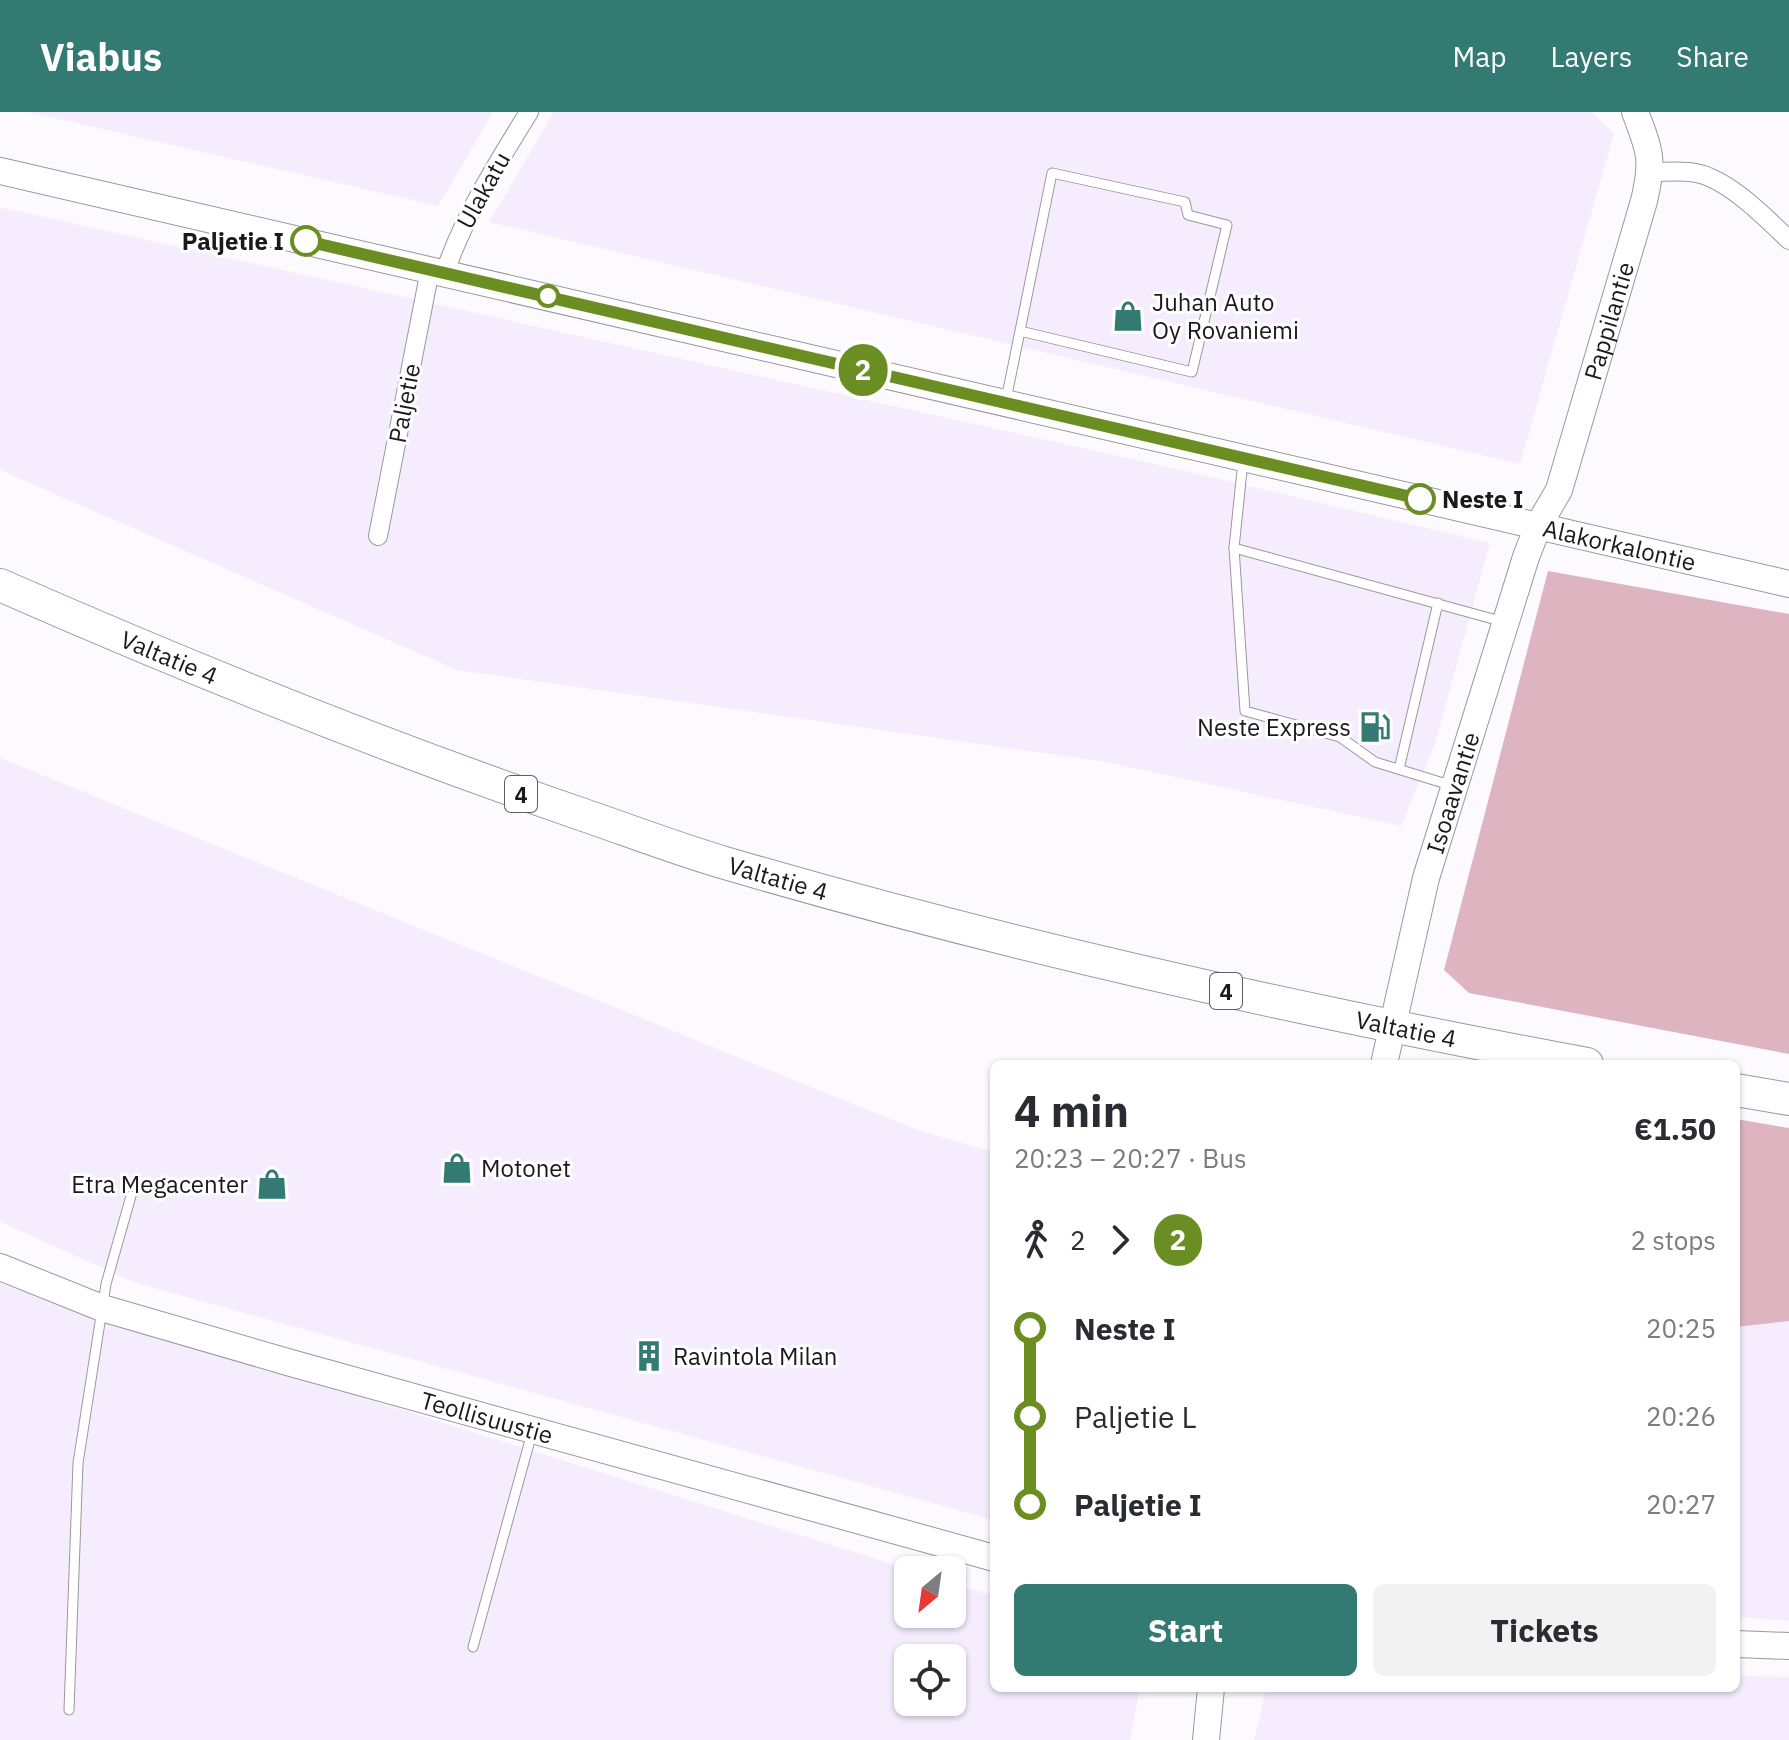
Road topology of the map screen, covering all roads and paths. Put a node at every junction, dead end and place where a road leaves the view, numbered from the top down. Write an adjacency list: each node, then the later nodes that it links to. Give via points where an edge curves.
1 (529, 112): 6 (street, Ulakatu)
2 (1635, 112): 4 (street, Pappilantie, via 1650,149)
3 (0, 171): 6 (street, Alakorkalontie)
4 (1651, 172): 5 (street, via 1698,173 1761,213); 10 (street, Pappilantie, via 1559,490)
5 (1789, 240)
6 (437, 271): 8 (street, Alakorkalontie); 11 (street, Paljetie)
7 (1020, 331): 7 (lane, via 1052,173 1185,202 1188,215 1227,225 1192,372); 8 (lane)
8 (1005, 403): 9 (street, Alakorkalontie)
9 (1243, 458): 10 (street, Alakorkalontie); 12 (lane)
10 (1538, 526): 13 (street, Alakorkalontie); 16 (street, Isoaavantie)
11 (378, 536)
12 (1234, 548): 15 (lane); 17 (lane, via 1245,711 1340,737 1375,762)
13 (1789, 584)
14 (0, 585): 19 (highway, Valtatie 4 / 4, via 169,659 442,766 722,862 1059,953)
15 (1438, 603): 16 (lane); 17 (lane)
16 (1507, 623): 18 (street, Isoaavantie)
17 (1399, 769): 18 (lane)
18 (1454, 786): 19 (street, Isoaavantie, via 1426,878)
19 (1393, 1028): 20 (street, Isoaavantie); 21 (highway, Valtatie 4 / 4)
20 (1385, 1060)
21 (1565, 1060)
22 (1740, 1091): 23 (highway)
23 (1789, 1099)
24 (131, 1196): 26 (lane)
25 (0, 1267): 26 (street, Teollisuustie)
26 (102, 1308): 27 (street, Teollisuustie); 33 (lane, via 78,1463)
27 (532, 1430): 28 (street, Teollisuustie); 31 (lane)
28 (989, 1558)
29 (1740, 1644): 30 (street)
30 (1789, 1646)
31 (473, 1647)
32 (1211, 1692): 34 (street)
33 (69, 1710)
34 (1206, 1740)

